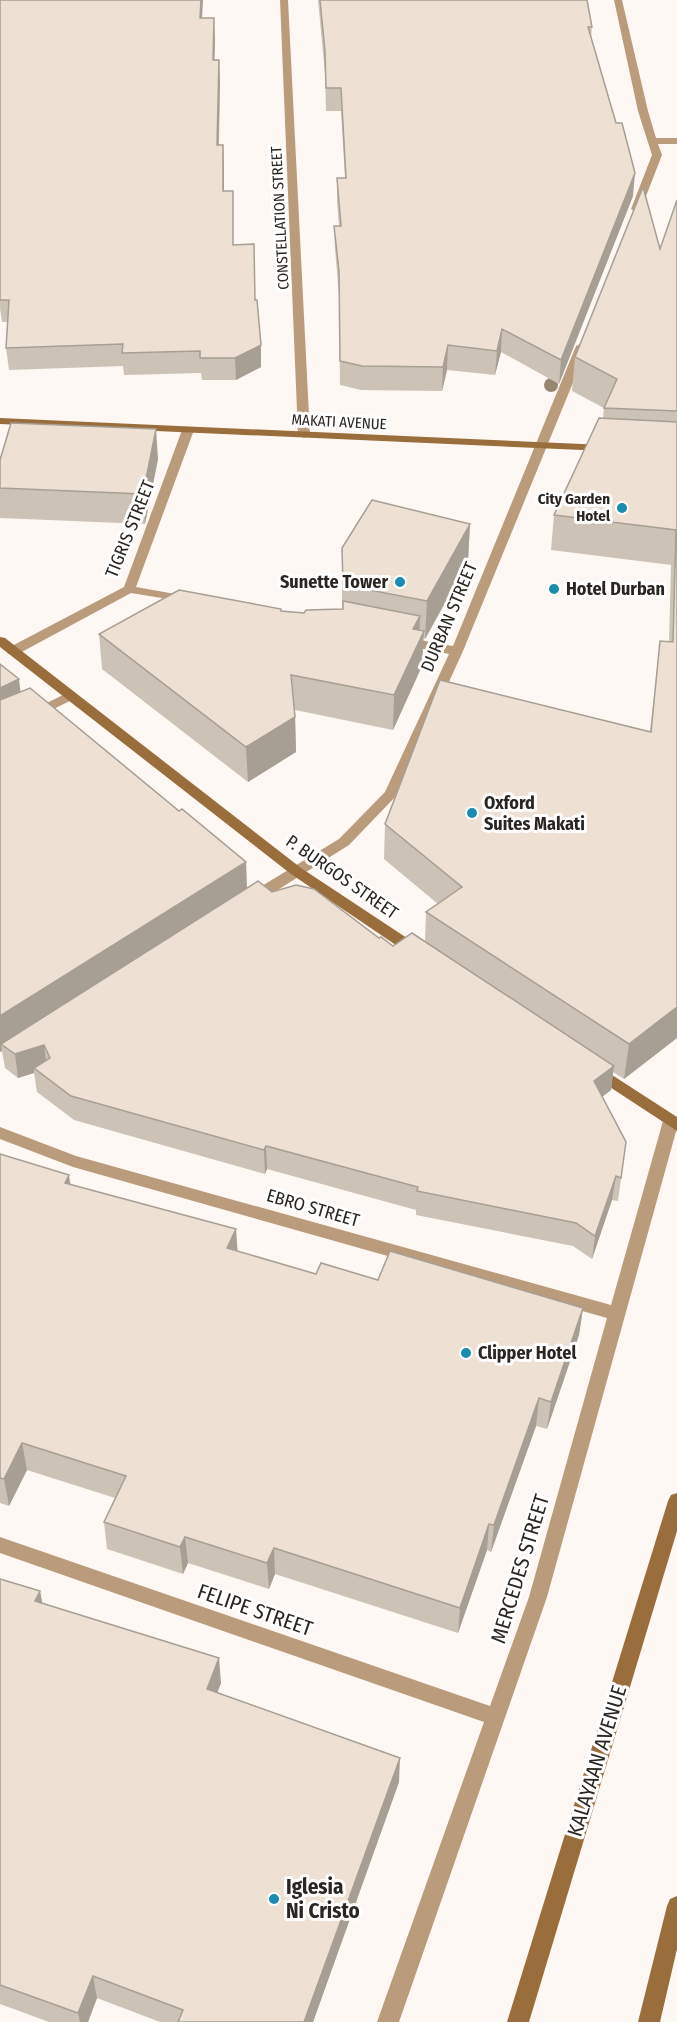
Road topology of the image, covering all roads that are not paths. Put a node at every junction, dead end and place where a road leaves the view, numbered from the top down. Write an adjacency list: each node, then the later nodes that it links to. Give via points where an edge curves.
1 (284, 0): 9 (street, CONSTELLATION STREET)
2 (618, 0): 3 (street)
3 (652, 141): 4 (street); 5 (street, via 657,155)
4 (677, 141)
5 (632, 219)
6 (585, 338): 10 (street, DURBAN STREET)
7 (0, 422): 8 (main road, MAKATI AVENUE)
8 (188, 430): 9 (main road, MAKATI AVENUE); 12 (street, TIGRIS STREET)
9 (304, 435): 10 (main road, MAKATI AVENUE)
10 (539, 446): 11 (main road, MAKATI AVENUE); 17 (street, DURBAN STREET)
11 (620, 449)
12 (129, 589): 13 (street); 16 (street, TIGRIS STREET)
13 (199, 602)
14 (387, 638): 17 (street)
15 (0, 641): 16 (main road, P. BURGOS STREET)
16 (13, 651): 18 (main road, P. BURGOS STREET)
17 (457, 651): 20 (street, DURBAN STREET, via 391,794 344,842)
18 (69, 696): 19 (street); 20 (main road, P. BURGOS STREET)
19 (0, 731)
20 (296, 871): 21 (street, DURBAN STREET); 22 (main road, P. BURGOS STREET)
21 (237, 909)
22 (434, 963)
23 (582, 1062): 24 (main road)
24 (674, 1123): 26 (street, MERCEDES STREET)
25 (0, 1133): 26 (street, EBRO STREET, via 73,1161)
26 (617, 1314): 29 (street, MERCEDES STREET, via 538,1596)
27 (677, 1501): 32 (main road, KALAYAAN AVENUE)
28 (0, 1545): 29 (street, FELIPE STREET)
29 (495, 1717): 31 (street, MERCEDES STREET)
30 (677, 1906): 33 (main road)
31 (388, 2022)
32 (518, 2022)
33 (648, 2022)

